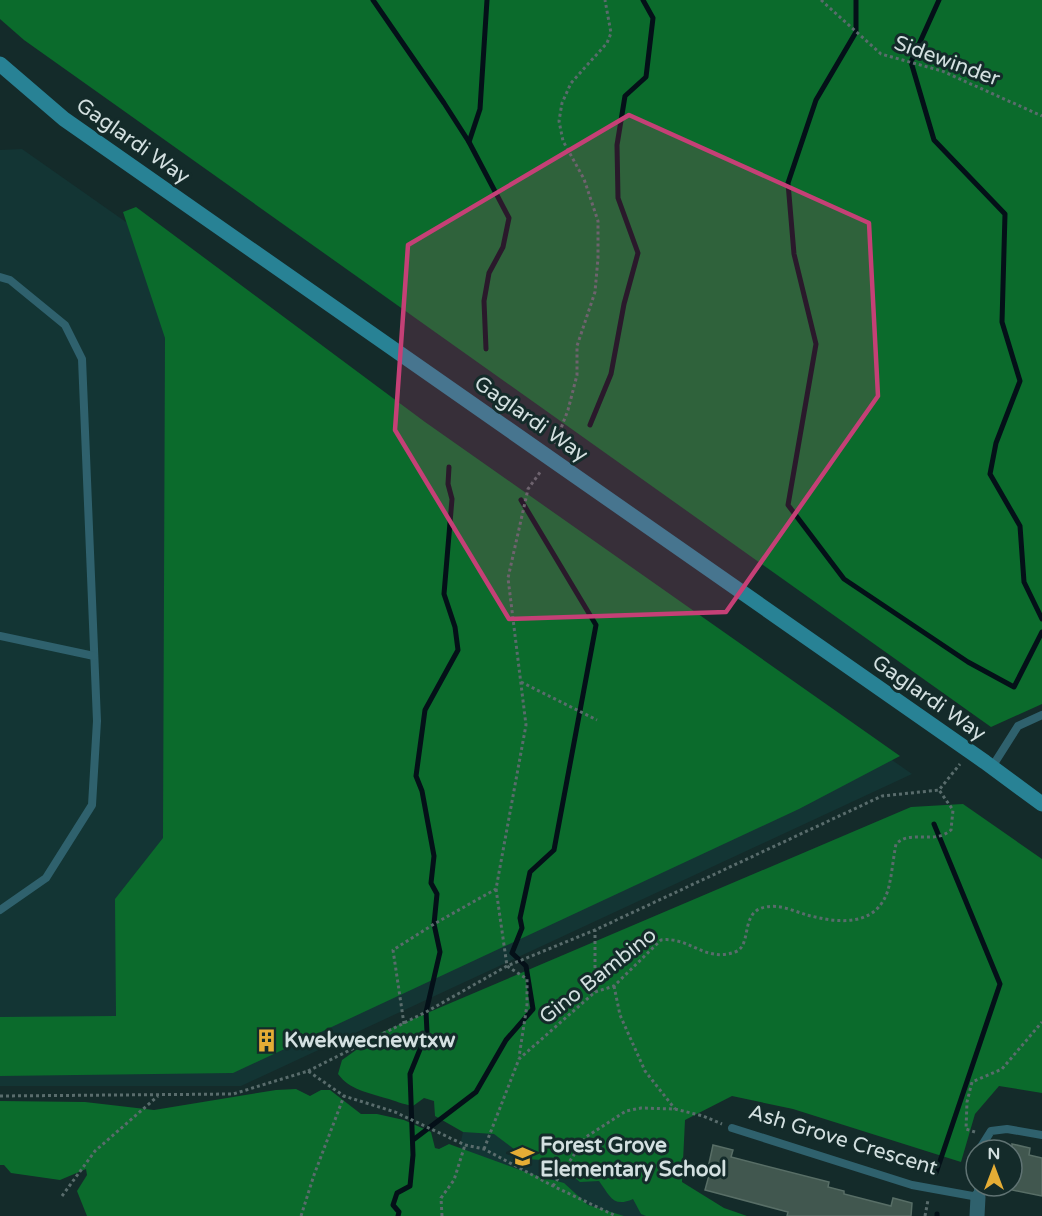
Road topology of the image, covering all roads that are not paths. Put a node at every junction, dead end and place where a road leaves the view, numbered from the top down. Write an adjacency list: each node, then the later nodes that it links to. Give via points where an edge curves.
1 (0, 64): 6 (main road, Gaglardi Way, via 64,119)
2 (0, 278): 4 (lane, via 10,280 65,325 82,359)
3 (0, 636): 4 (lane)
4 (94, 656): 8 (lane, via 98,721 92,805 46,878)
5 (1042, 715): 6 (lane, via 1018,726)
6 (992, 767): 7 (main road, Gaglardi Way)
7 (1042, 804)
8 (0, 910)
9 (732, 1128): 12 (lane, Ash Grove Crescent, via 912,1185)
10 (1042, 1135): 11 (lane, via 1008,1129 991,1131)
11 (986, 1138)
12 (964, 1191)
13 (978, 1198): 14 (street, Ash Grove Crescent)
14 (978, 1216)

